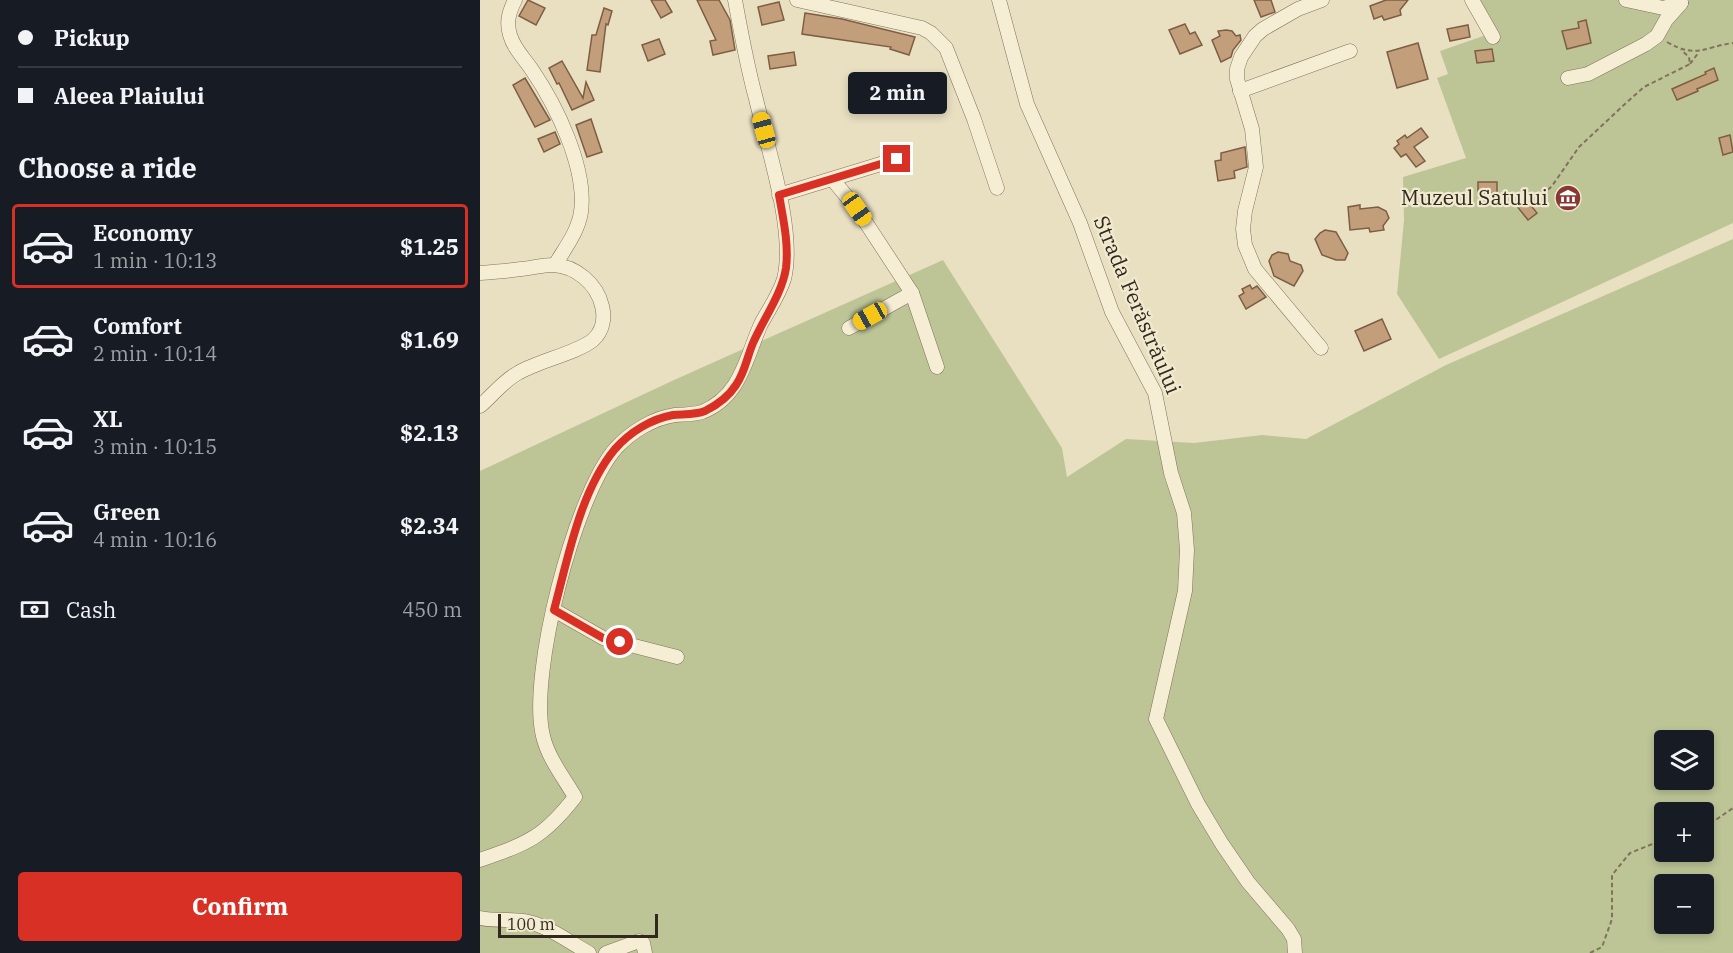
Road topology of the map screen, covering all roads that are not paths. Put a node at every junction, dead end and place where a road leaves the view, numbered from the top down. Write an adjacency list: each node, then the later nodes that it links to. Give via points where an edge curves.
1 (515, 0): 18 (street, via 508,18 512,41 564,125 579,179 581,211 577,228)
2 (735, 0): 17 (street)
3 (797, 0): 16 (street, via 922,28 939,40 946,48 974,119)
4 (999, 0): 32 (street, Strada Ferăstrăului, via 1027,104 1080,223 1112,312 1155,393 1171,473 1184,513 1185,591 1156,719 1198,804 1248,882 1288,929)
5 (1322, 0): 13 (street, via 1274,21 1255,36 1236,69)
6 (1472, 0): 10 (street)
7 (1626, 0): 9 (street)
8 (1683, 2): 9 (street)
9 (1664, 14): 12 (street, via 1657,36 1646,44 1588,74)
10 (1493, 37)
11 (1350, 51): 13 (street)
12 (1568, 78)
13 (1240, 91): 22 (street, via 1252,129 1256,167 1243,229 1247,251 1255,269)
14 (897, 159): 15 (street)
15 (833, 180): 17 (street); 20 (street, via 864,219)
16 (997, 188)
17 (779, 195): 25 (street, via 787,251 784,277 742,375 730,393 711,407 650,423 616,449 591,488)
18 (555, 265): 19 (street); 24 (street, via 583,275 590,282 602,306 601,329 579,348 518,373)
19 (480, 273)
20 (912, 293): 21 (street); 23 (street)
21 (849, 328)
22 (1321, 348)
23 (937, 367)
24 (480, 406)
25 (554, 610): 26 (street, via 603,638); 27 (street, via 540,692 541,719 547,748 575,797 543,832 524,844)
26 (677, 657)
27 (480, 860)
28 (480, 918): 29 (street, via 526,921)
29 (589, 953)
30 (606, 953): 31 (street, via 639,941)
31 (645, 953)
32 (1295, 953)

